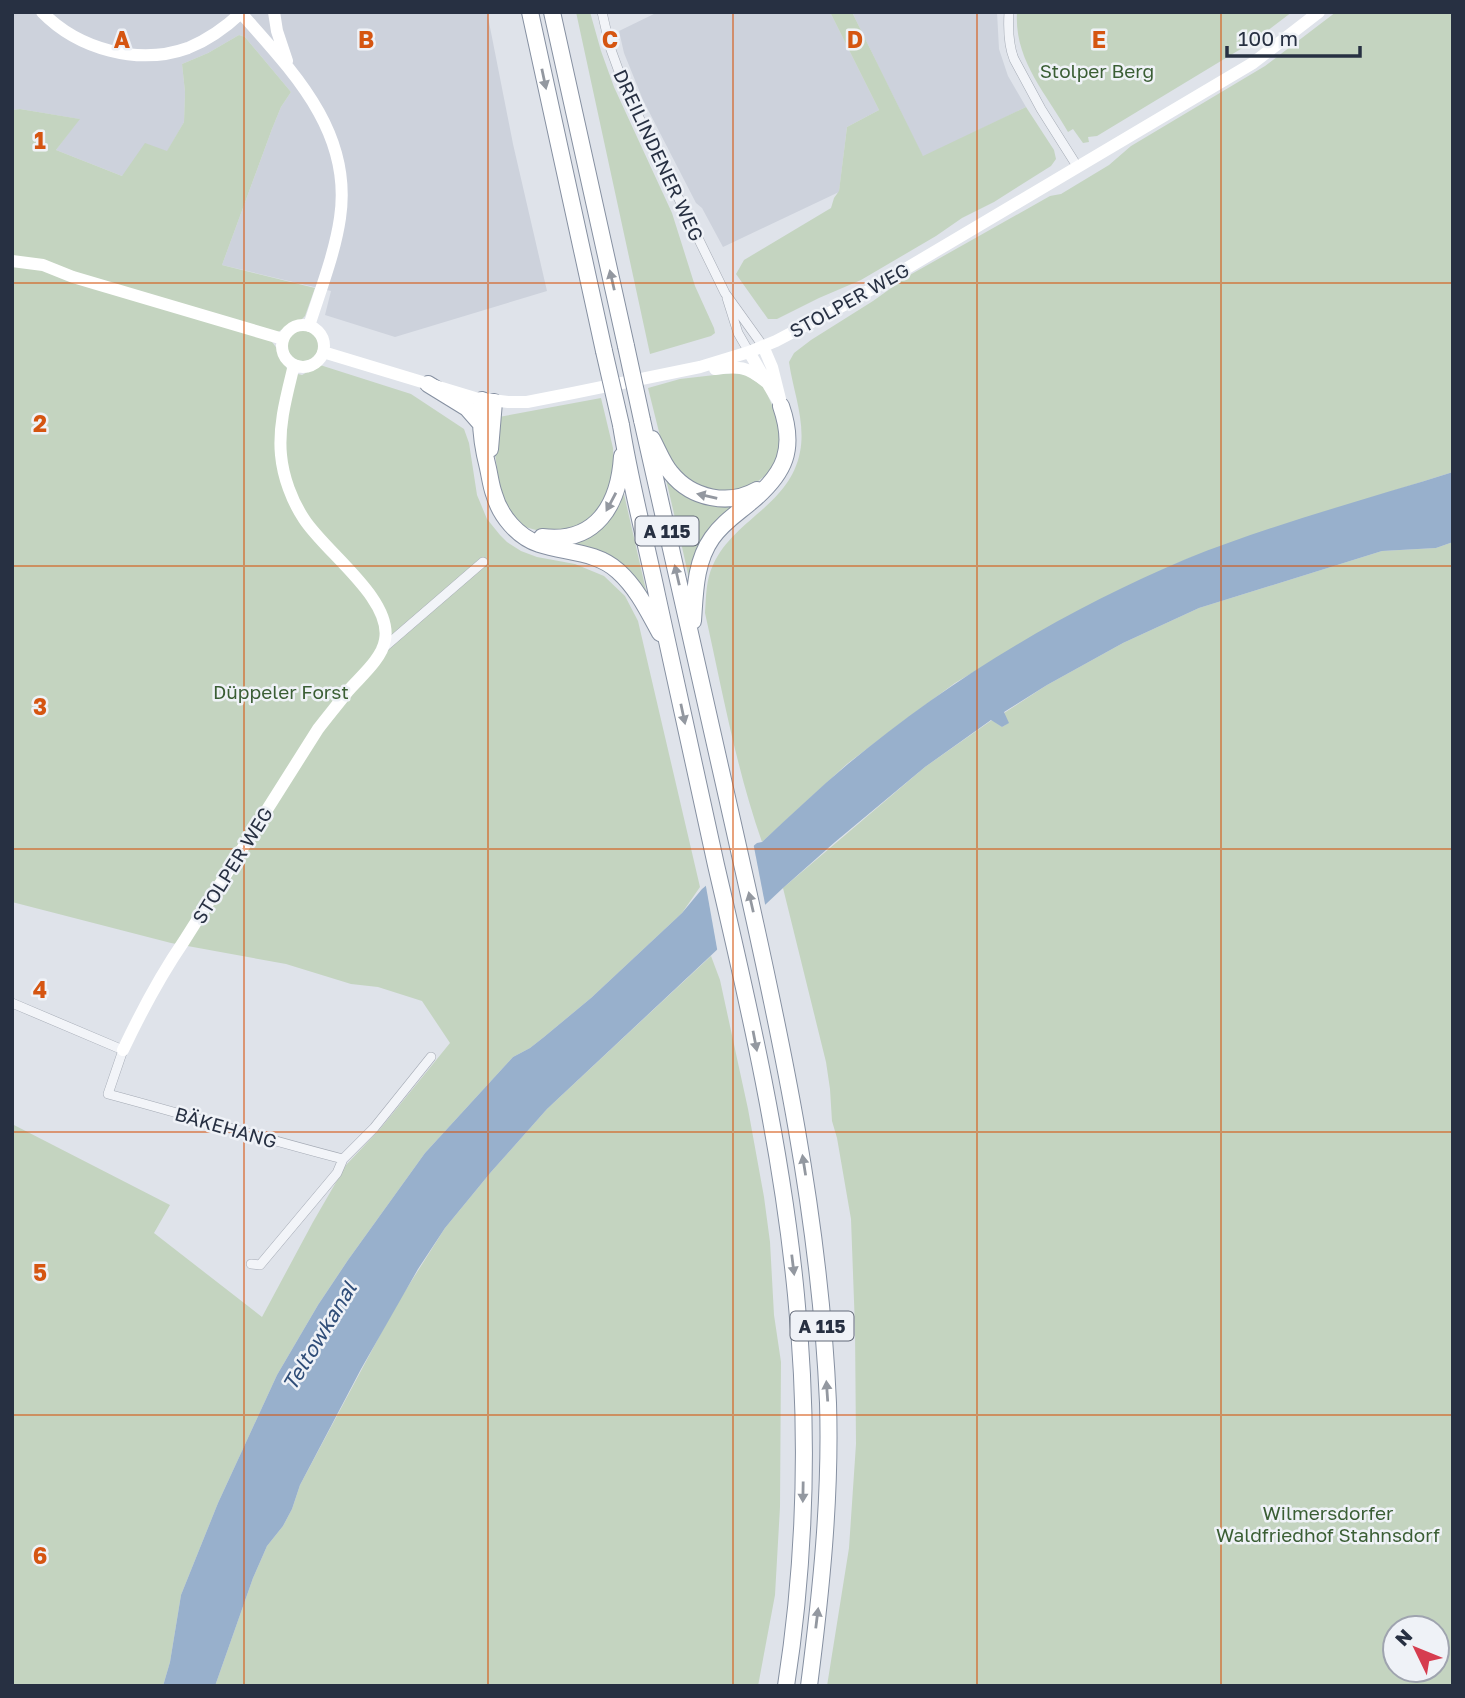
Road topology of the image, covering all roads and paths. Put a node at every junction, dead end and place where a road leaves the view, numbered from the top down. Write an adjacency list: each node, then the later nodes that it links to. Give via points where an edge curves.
1 (42, 12): 8 (street, via 85,42 145,55 187,48)
2 (274, 12): 9 (street)
3 (530, 12): 26 (highway, A 115, one-way to 26, bridge)
4 (552, 12): 24 (highway, A 115, one-way to 4, bridge)
5 (602, 12): 12 (street, DREILINDENER WEG, via 626,91)
6 (1009, 12): 10 (street, via 1008,36 1014,59)
7 (1320, 12): 10 (street, STOLPER WEG, via 1253,63)
8 (242, 13): 9 (street)
9 (289, 68): 13 (street, via 333,139 342,183 341,217)
10 (1077, 166): 15 (street, STOLPER WEG, via 840,307)
11 (12, 261): 14 (street, via 43,265)
12 (725, 293): 15 (street, DREILINDENER WEG); 17 (street, DREILINDENER WEG)
13 (309, 326): 14 (street, via 296,326); 16 (street, via 321,336)
14 (283, 339): 18 (street, via 282,351)
15 (763, 346): 17 (street, STOLPER WEG); 23 (street)
16 (323, 352): 18 (street, via 308,366); 21 (street, STOLPER WEG)
17 (749, 352): 19 (street, STOLPER WEG); 20 (street)
18 (294, 365): 33 (street, via 281,430 281,456 290,490 305,521 377,604 386,631)
19 (700, 367): 20 (street, via 746,368); 22 (street, STOLPER WEG, via 527,402)
20 (766, 382): 23 (street)
21 (428, 384): 22 (street, STOLPER WEG); 25 (highway, via 467,408)
22 (488, 401): 25 (highway); 27 (highway)
23 (782, 406): 28 (highway, via 789,439)
24 (642, 420): 28 (highway, one-way to 24, via 749,495 726,499 696,493 668,471); 31 (highway, A 115, one-way to 24)
25 (481, 424): 27 (highway)
26 (622, 430): 29 (highway, one-way to 29, via 617,490 596,523 585,531 553,538); 32 (highway, A 115)
27 (489, 473): 29 (highway, via 494,497)
28 (772, 482): 31 (highway, via 711,539 695,586)
29 (516, 530): 32 (highway, via 535,543 589,555 618,570 642,600)
30 (483, 562): 33 (street, STOLPER WEG)
31 (691, 641): 41 (highway, A 115, one-way to 31, via 828,1476 828,1403 818,1272 793,1104 766,969)
32 (668, 647): 40 (highway, A 115, one-way to 40, via 766,1099 796,1295 803,1524)
33 (381, 651): 35 (street, STOLPER WEG, via 318,729 149,997)
34 (12, 1003): 35 (street)
35 (123, 1050): 37 (street, STOLPER WEG)
36 (431, 1057): 38 (street)
37 (108, 1094): 38 (street, BÄKEHANG)
38 (343, 1159): 39 (street, via 337,1173 260,1265)
39 (251, 1264)
40 (786, 1686)
41 (809, 1686)

